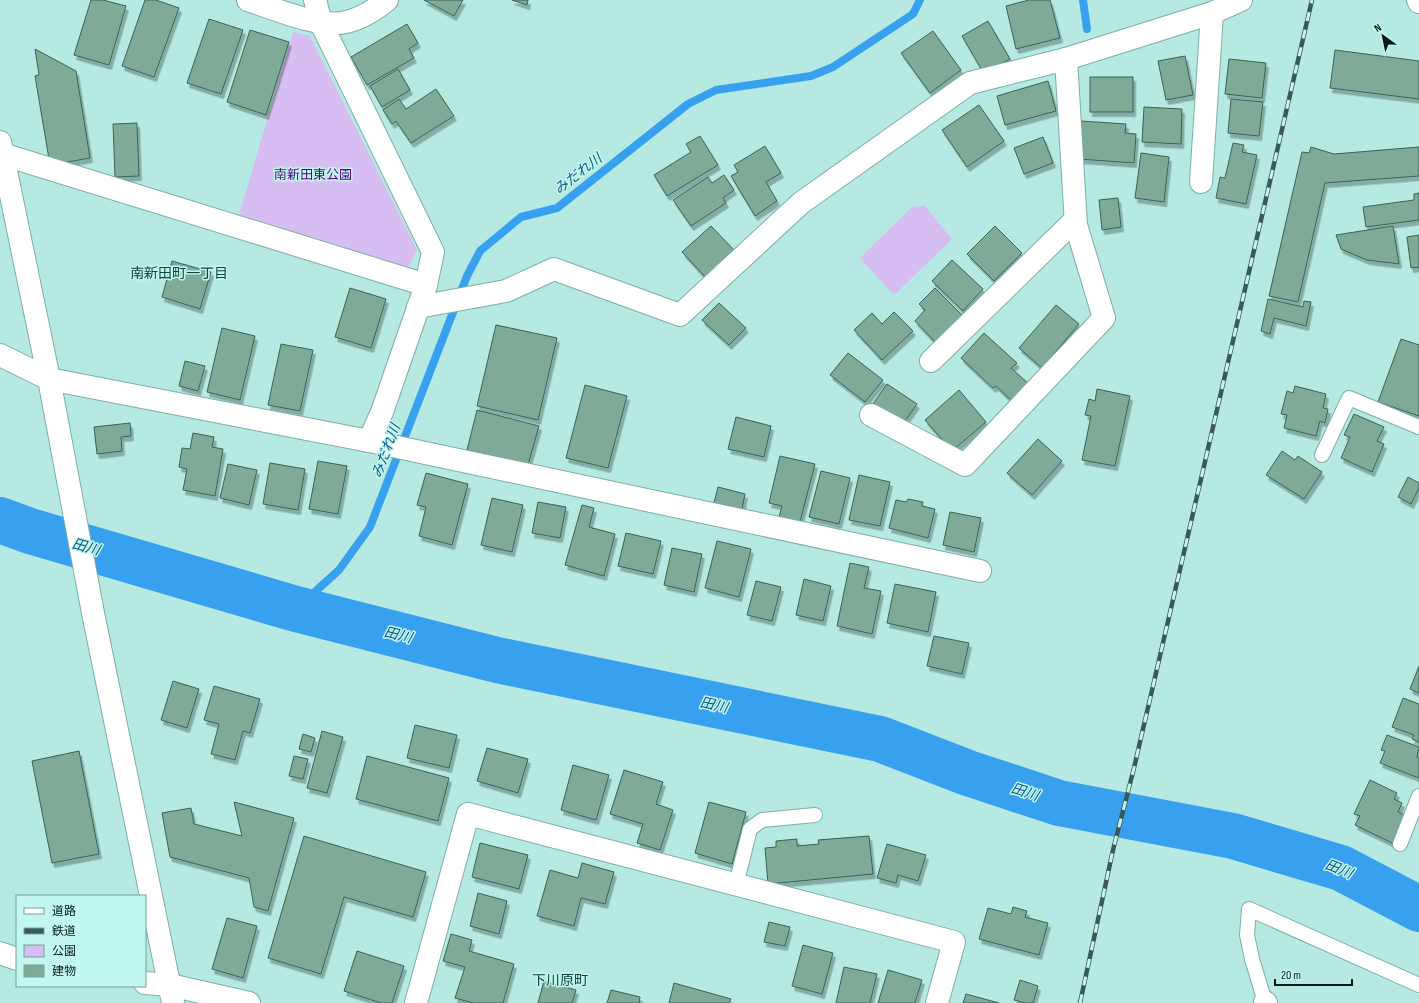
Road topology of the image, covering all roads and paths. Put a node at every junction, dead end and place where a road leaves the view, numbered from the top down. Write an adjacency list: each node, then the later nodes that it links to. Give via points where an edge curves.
1 (248, 0): 6 (street)
2 (315, 0): 6 (street)
3 (387, 0): 6 (street, via 346,23)
4 (1242, 0): 5 (street)
5 (1212, 13): 7 (street); 9 (street)
6 (321, 23): 11 (street, via 433,252)
7 (1066, 59): 10 (street); 12 (street, via 970,83 801,202 680,315 554,269 506,291)
8 (1, 148): 11 (street); 15 (street)
9 (1201, 182)
10 (1075, 220): 14 (street); 16 (street, via 1104,318 965,465)
11 (426, 285): 12 (street)
12 (418, 307): 18 (street, via 382,412)
13 (0, 355): 15 (street)
14 (931, 361)
15 (49, 379): 18 (street); 29 (street, via 93,613)
16 (871, 415)
17 (1419, 427): 19 (lane, via 1349,398)
18 (369, 441): 20 (street)
19 (1322, 454)
20 (980, 571)
21 (1419, 796): 23 (lane)
22 (815, 815): 24 (lane, via 762,820 750,829)
23 (1400, 844)
24 (736, 885): 32 (street, via 468,814); 33 (street, via 954,942)
25 (0, 953): 26 (street)
26 (16, 959)
27 (146, 983): 29 (street)
28 (1419, 985): 30 (lane, via 1249,909 1250,953)
29 (171, 994): 31 (street)
30 (1265, 1002)
31 (249, 1003)
32 (416, 1003)
33 (937, 1003)

